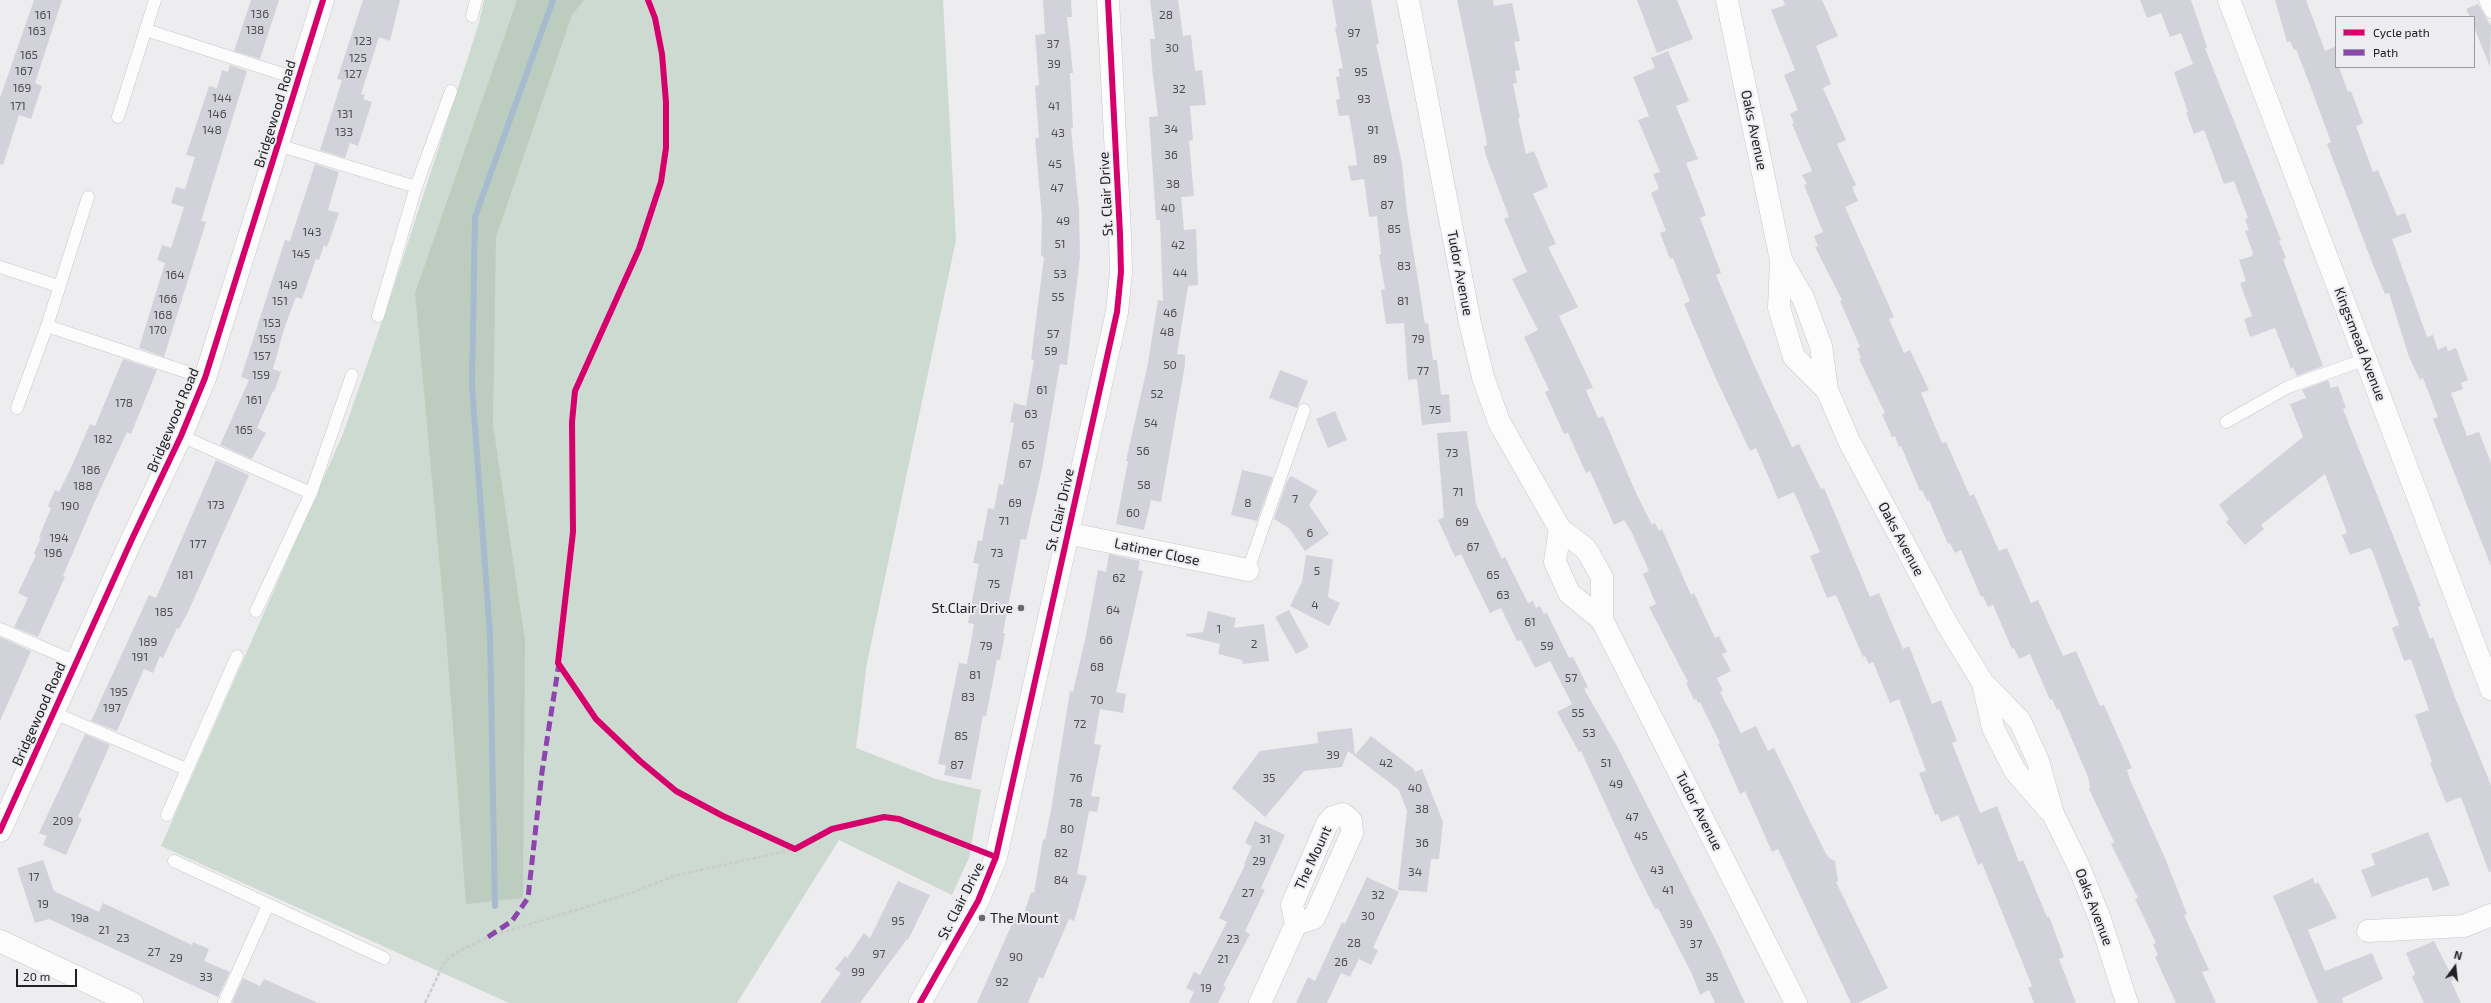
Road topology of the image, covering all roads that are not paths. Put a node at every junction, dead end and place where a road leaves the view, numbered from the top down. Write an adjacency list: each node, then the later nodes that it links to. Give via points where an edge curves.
1 (155, 0): 11 (lane)
2 (322, 0): 12 (street, Bridgewood Road)
3 (476, 0): 10 (lane)
4 (1108, 0): 33 (street, St. Clair Drive, via 1121,272 1117,312)
5 (1408, 0): 32 (street, Tudor Avenue, via 1470,323 1483,376 1499,422)
6 (1727, 0): 18 (street, Oaks Avenue)
7 (2229, 0): 23 (street, Kingsmead Avenue)
8 (2485, 0): 9 (lane)
9 (2491, 12)
10 (472, 16)
11 (146, 30): 12 (lane); 14 (lane)
12 (298, 79): 15 (street, Bridgewood Road)
13 (451, 91): 16 (lane)
14 (118, 117)
15 (278, 145): 16 (lane); 25 (street, Bridgewood Road)
16 (416, 187): 21 (lane)
17 (88, 197): 20 (lane)
18 (1781, 260): 26 (street, Oaks Avenue, via 1803,298 1821,346); 26 (street, Oaks Avenue, via 1778,308 1794,357)
19 (0, 267): 20 (lane)
20 (58, 286): 22 (lane)
21 (378, 316)
22 (47, 326): 25 (lane); 27 (lane)
23 (2366, 359): 29 (lane, via 2288,386); 40 (street, Kingsmead Avenue)
24 (352, 375): 31 (lane)
25 (205, 378): 30 (street, Bridgewood Road)
26 (1827, 390): 57 (street, Oaks Avenue, via 1849,441 1947,624 1983,683 1993,728 2015,771 2053,814 2079,867 2100,919)
27 (17, 408)
28 (1304, 410): 34 (lane)
29 (2226, 422)
30 (182, 436): 31 (lane); 39 (street, Bridgewood Road)
31 (311, 493): 35 (lane)
32 (1560, 529): 36 (street, Tudor Avenue, via 1586,549 1602,577); 36 (street, Tudor Avenue, via 1555,562 1569,593)
33 (1066, 534): 34 (street, Latimer Close); 54 (street, St. Clair Drive, via 996,857 978,900)
34 (1248, 570)
35 (256, 611)
36 (1602, 620): 56 (street, Tudor Avenue)
37 (0, 629): 39 (lane)
38 (237, 656): 42 (lane)
39 (76, 662): 41 (street, Bridgewood Road)
40 (2491, 689)
41 (54, 713): 42 (lane); 44 (street, Bridgewood Road)
42 (186, 769): 43 (lane)
43 (167, 815)
44 (0, 831)
45 (174, 861): 46 (lane)
46 (268, 905): 51 (lane); 53 (lane)
47 (2491, 915): 49 (street, via 2464,926)
48 (1296, 924): 55 (street)
49 (2368, 931)
50 (0, 940): 52 (street)
51 (384, 958)
52 (132, 1003)
53 (224, 1003)
54 (920, 1003)
55 (1260, 1003)
56 (1796, 1003)
57 (2127, 1003)

